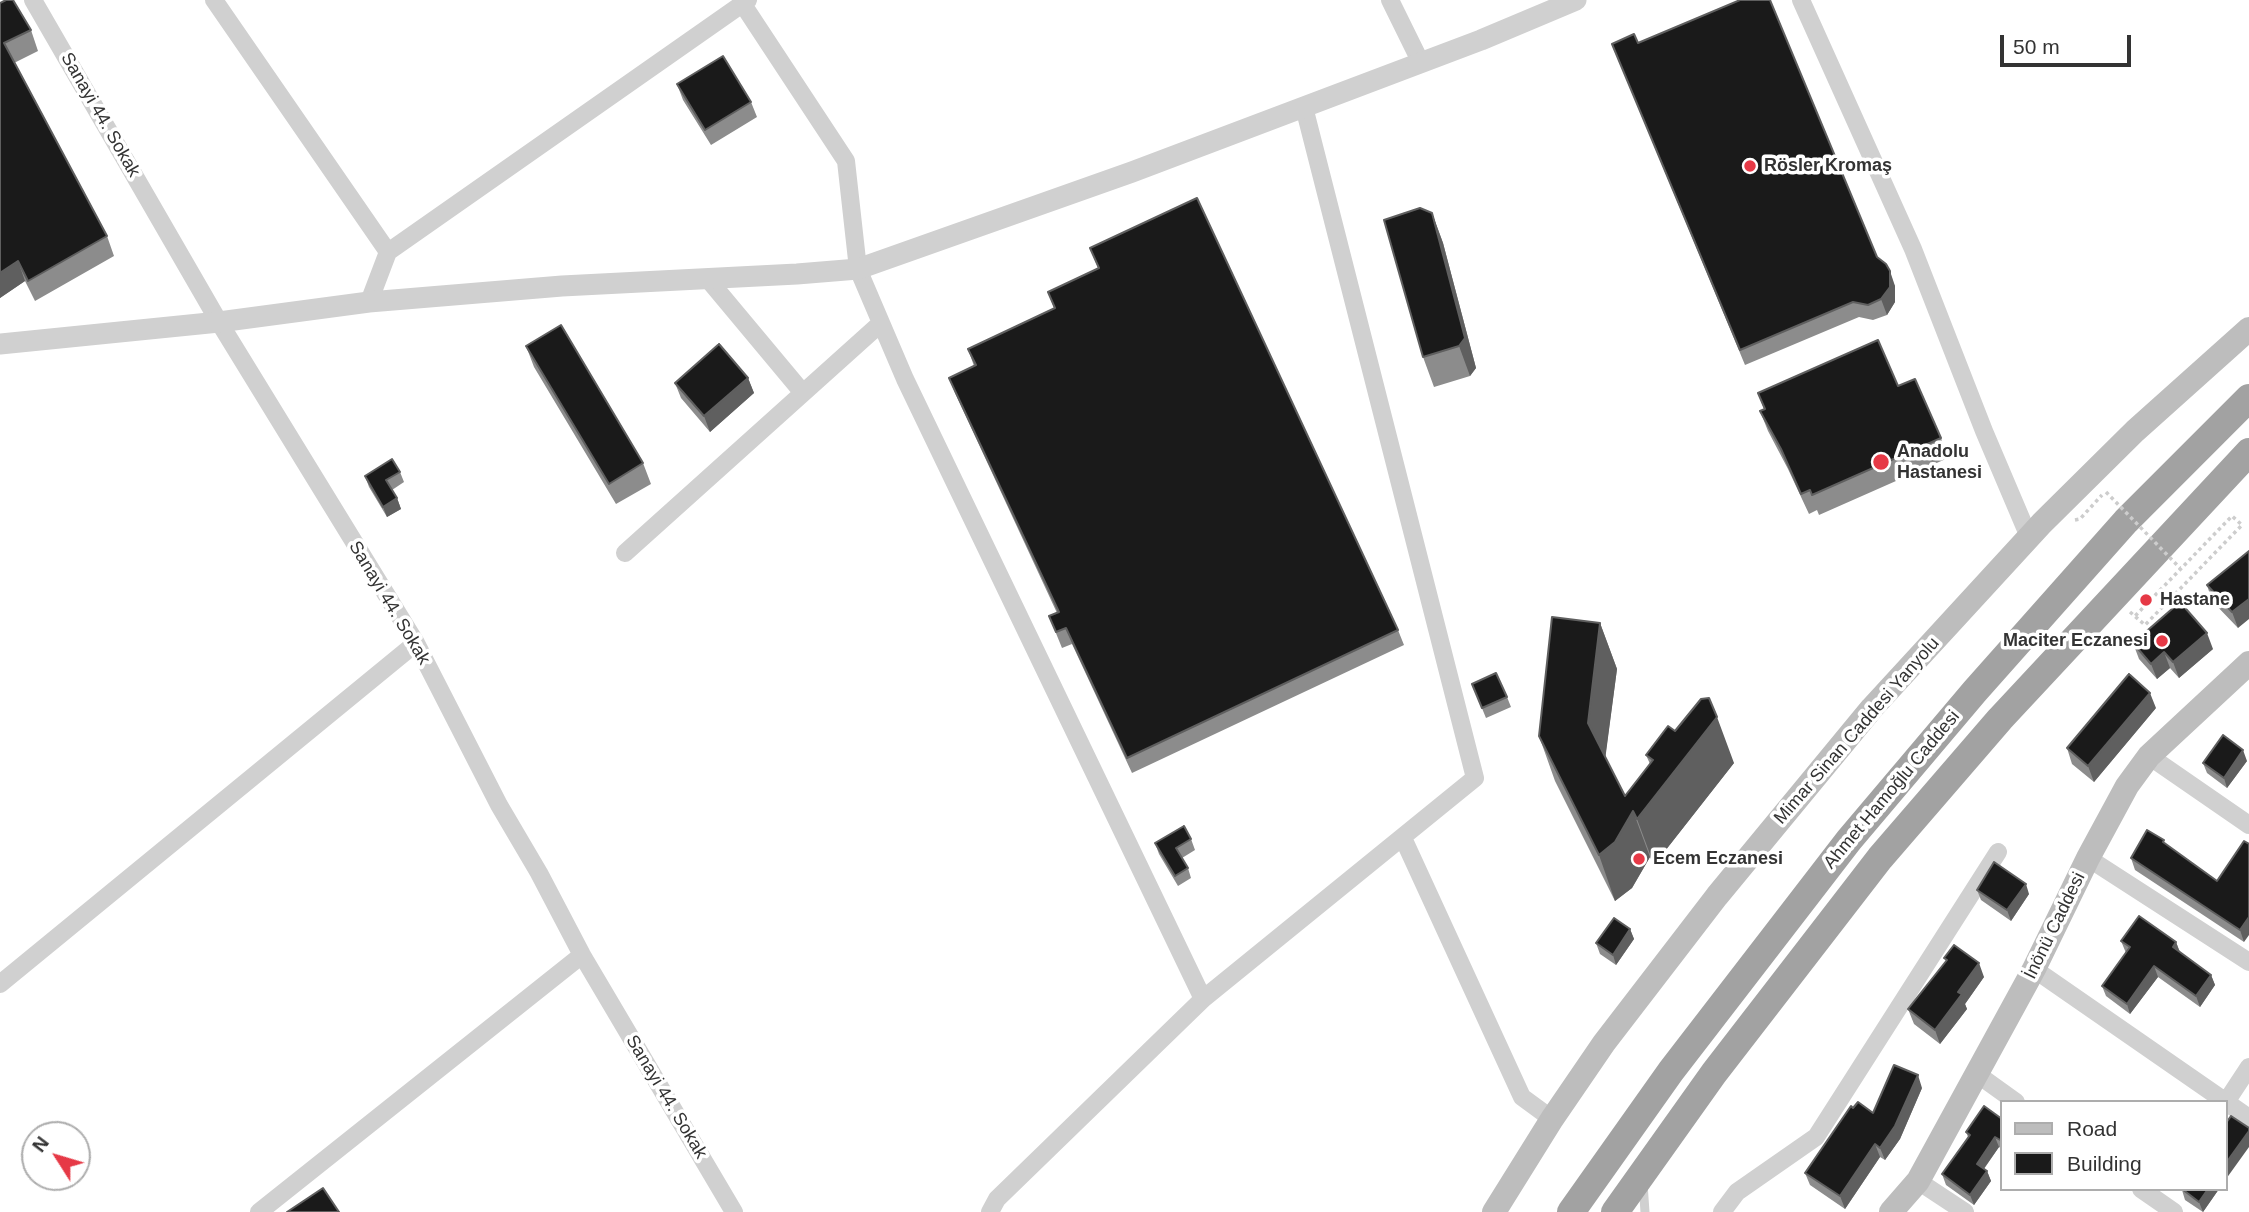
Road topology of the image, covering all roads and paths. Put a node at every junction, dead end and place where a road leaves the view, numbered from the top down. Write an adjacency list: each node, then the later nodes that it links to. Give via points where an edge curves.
1 (33, 0): 13 (street, Sanayi 44. Sokak)
2 (214, 0): 9 (street)
3 (1391, 0): 7 (street)
4 (1576, 0): 7 (street)
5 (1801, 0): 21 (street, via 1913,249)
6 (745, 2): 9 (street); 10 (street, via 846,161)
7 (1422, 63): 8 (street)
8 (1304, 107): 10 (street); 30 (street, via 1475,778)
9 (388, 252): 12 (street)
10 (858, 269): 11 (street); 14 (street)
11 (707, 278): 12 (street); 17 (street)
12 (369, 302): 13 (street)
13 (219, 322): 16 (street); 26 (street, Sanayi 44. Sokak)
14 (881, 323): 17 (street); 37 (street)
15 (2249, 328): 21 (main road, Mimar Sinan Caddesi Yanyolu, via 2135,431)
16 (0, 344)
17 (803, 393): 22 (street)
18 (2249, 398): 54 (highway, Ahmet Hamoğlu Caddesi, via 2126,521 1849,840 1671,1071)
19 (2249, 452): 24 (highway, Ahmet Hamoğlu Caddesi)
20 (2080, 519): 23 (path, bridge, via 2106,492)
21 (2029, 537): 45 (main road, Mimar Sinan Caddesi Yanyolu, via 1872,708 1726,885 1604,1043)
22 (625, 553)
23 (2180, 568): 25 (path); 25 (path, via 2232,516 2242,525 2145,625)
24 (2113, 597): 25 (path); 46 (highway, Ahmet Hamoğlu Caddesi, via 1880,858)
25 (2135, 616)
26 (416, 643): 33 (street, Sanayi 44. Sokak); 36 (street)
27 (2246, 670): 28 (main road, İnönü Caddesi)
28 (2149, 756): 29 (street); 32 (main road, İnönü Caddesi)
29 (2249, 825)
30 (1403, 838): 37 (street); 45 (street, via 1522,1097)
31 (1998, 852): 57 (street, via 1816,1137 1737,1192)
32 (2088, 858): 34 (street); 35 (main road, İnönü Caddesi)
33 (582, 955): 50 (street); 51 (street, Sanayi 44. Sokak)
34 (2249, 962)
35 (2034, 970): 39 (main road, İnönü Caddesi); 41 (street)
36 (0, 984)
37 (1203, 999): 52 (street, via 997,1199)
38 (2249, 1067): 42 (street)
39 (1976, 1074): 40 (street); 47 (main road, İnönü Caddesi)
40 (2013, 1100)
41 (2223, 1100)
42 (2227, 1100)
43 (2228, 1103): 44 (street)
44 (2249, 1118)
45 (1552, 1119): 53 (main road, Mimar Sinan Caddesi Yanyolu)
46 (1641, 1175): 55 (highway, Ahmet Hamoğlu Caddesi); 56 (lane)
47 (1918, 1181): 58 (main road, İnönü Caddesi); 59 (street)
48 (2145, 1191): 49 (street)
49 (2167, 1201)
50 (259, 1212)
51 (734, 1212)
52 (990, 1212)
53 (1494, 1212)
54 (1571, 1212)
55 (1615, 1212)
56 (1645, 1212)
57 (1722, 1212)
58 (1891, 1212)
59 (1965, 1212)

